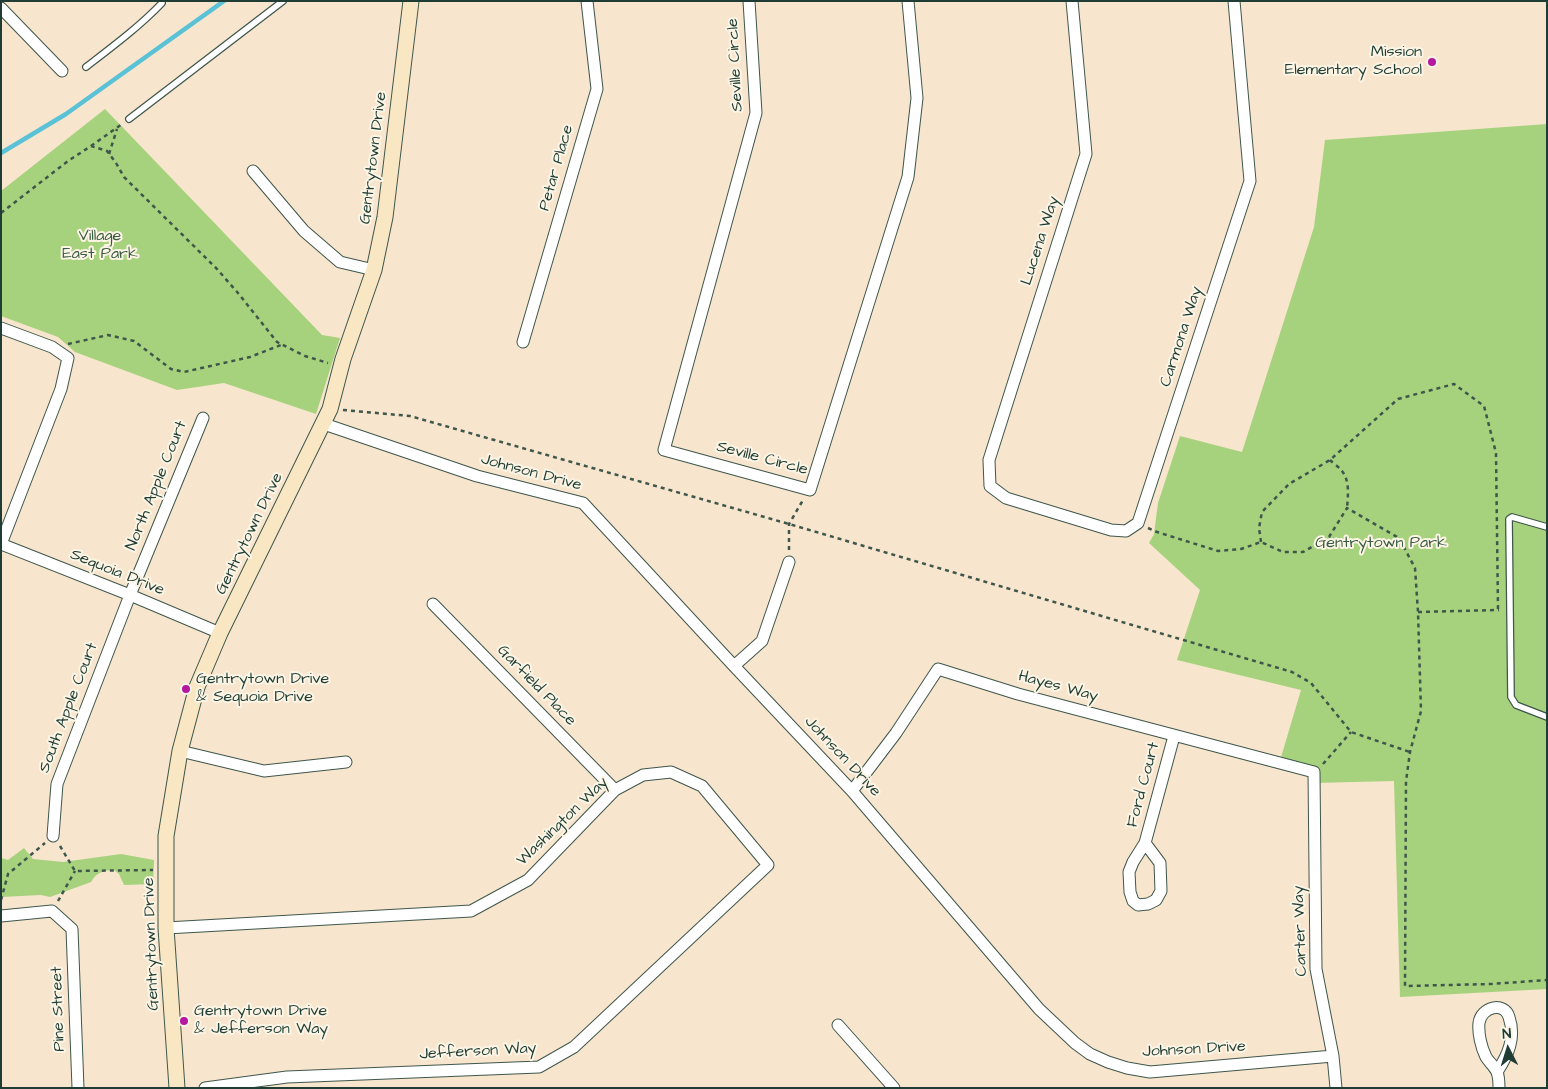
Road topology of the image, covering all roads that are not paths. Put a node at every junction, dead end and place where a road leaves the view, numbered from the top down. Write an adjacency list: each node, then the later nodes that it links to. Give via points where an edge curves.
1 (283, 1): 12 (lane)
2 (411, 1): 14 (street, Gentrytown Drive, via 385,217)
3 (586, 1): 16 (street, Petar Place, via 597,89)
4 (749, 1): 5 (street, Seville Circle, via 756,112 664,450 810,490 908,177 917,98)
5 (908, 1)
6 (1072, 1): 19 (street, Lucena Way, via 1086,154 989,460 990,486 1006,498 1111,530 1126,531)
7 (1234, 1): 19 (street, Carmona Way, via 1250,181)
8 (163, 2): 10 (lane)
9 (1, 8): 11 (street)
10 (86, 67)
11 (62, 71)
12 (129, 119)
13 (253, 171): 14 (street, via 304,231 340,262)
14 (374, 270): 18 (street, Gentrytown Drive)
15 (1, 328): 21 (street, via 54,348 68,358 61,389)
16 (523, 342)
17 (203, 418): 23 (street, North Apple Court)
18 (324, 424): 25 (street, Gentrytown Drive); 26 (street, Johnson Drive, via 477,476 583,504)
19 (1138, 523)
20 (1547, 527): 27 (lane, via 1510,519 1511,697 1516,705)
21 (1, 544): 23 (street, Sequoia Drive)
22 (789, 562): 26 (street, via 762,641)
23 (130, 595): 25 (street, Sequoia Drive); 34 (street, South Apple Court, via 57,784)
24 (433, 604): 32 (street, Garfield Place)
25 (220, 634): 29 (street, Gentrytown Drive, via 197,687)
26 (734, 666): 33 (street, Johnson Drive)
27 (1547, 716)
28 (1174, 736): 31 (street, Hayes Way); 33 (street, Hayes Way, via 938,669 896,733); 35 (street, Ford Court)
29 (180, 751): 30 (street, via 264,771); 38 (street, Gentrytown Drive, via 166,836)
30 (346, 762)
31 (1314, 772): 40 (street, Carter Way, via 1316,969)
32 (615, 790): 36 (street, Washington Way, via 643,775 671,772 702,786); 38 (street, Washington Way, via 528,880 471,911)
33 (852, 790): 40 (street, Johnson Drive, via 1039,1009 1090,1054 1127,1068 1150,1072)
34 (53, 836)
35 (1145, 843): 35 (street, Ford Court, via 1129,872 1130,892 1138,904 1156,900 1161,891 1160,863)
36 (768, 865): 44 (street, Jefferson Way, via 574,1047 539,1067 287,1077)
37 (1, 916): 42 (street, Pine Street, via 52,910 72,929)
38 (166, 928): 43 (street, Gentrytown Drive)
39 (838, 1025): 45 (street)
40 (1333, 1056): 46 (street, Carter Way)
41 (1497, 1072): 41 (street, via 1512,1041 1509,1016 1499,1007 1491,1008 1482,1015 1479,1023 1486,1057); 47 (street)
42 (78, 1088)
43 (177, 1088)
44 (204, 1088)
45 (894, 1088)
46 (1336, 1088)
47 (1499, 1088)

